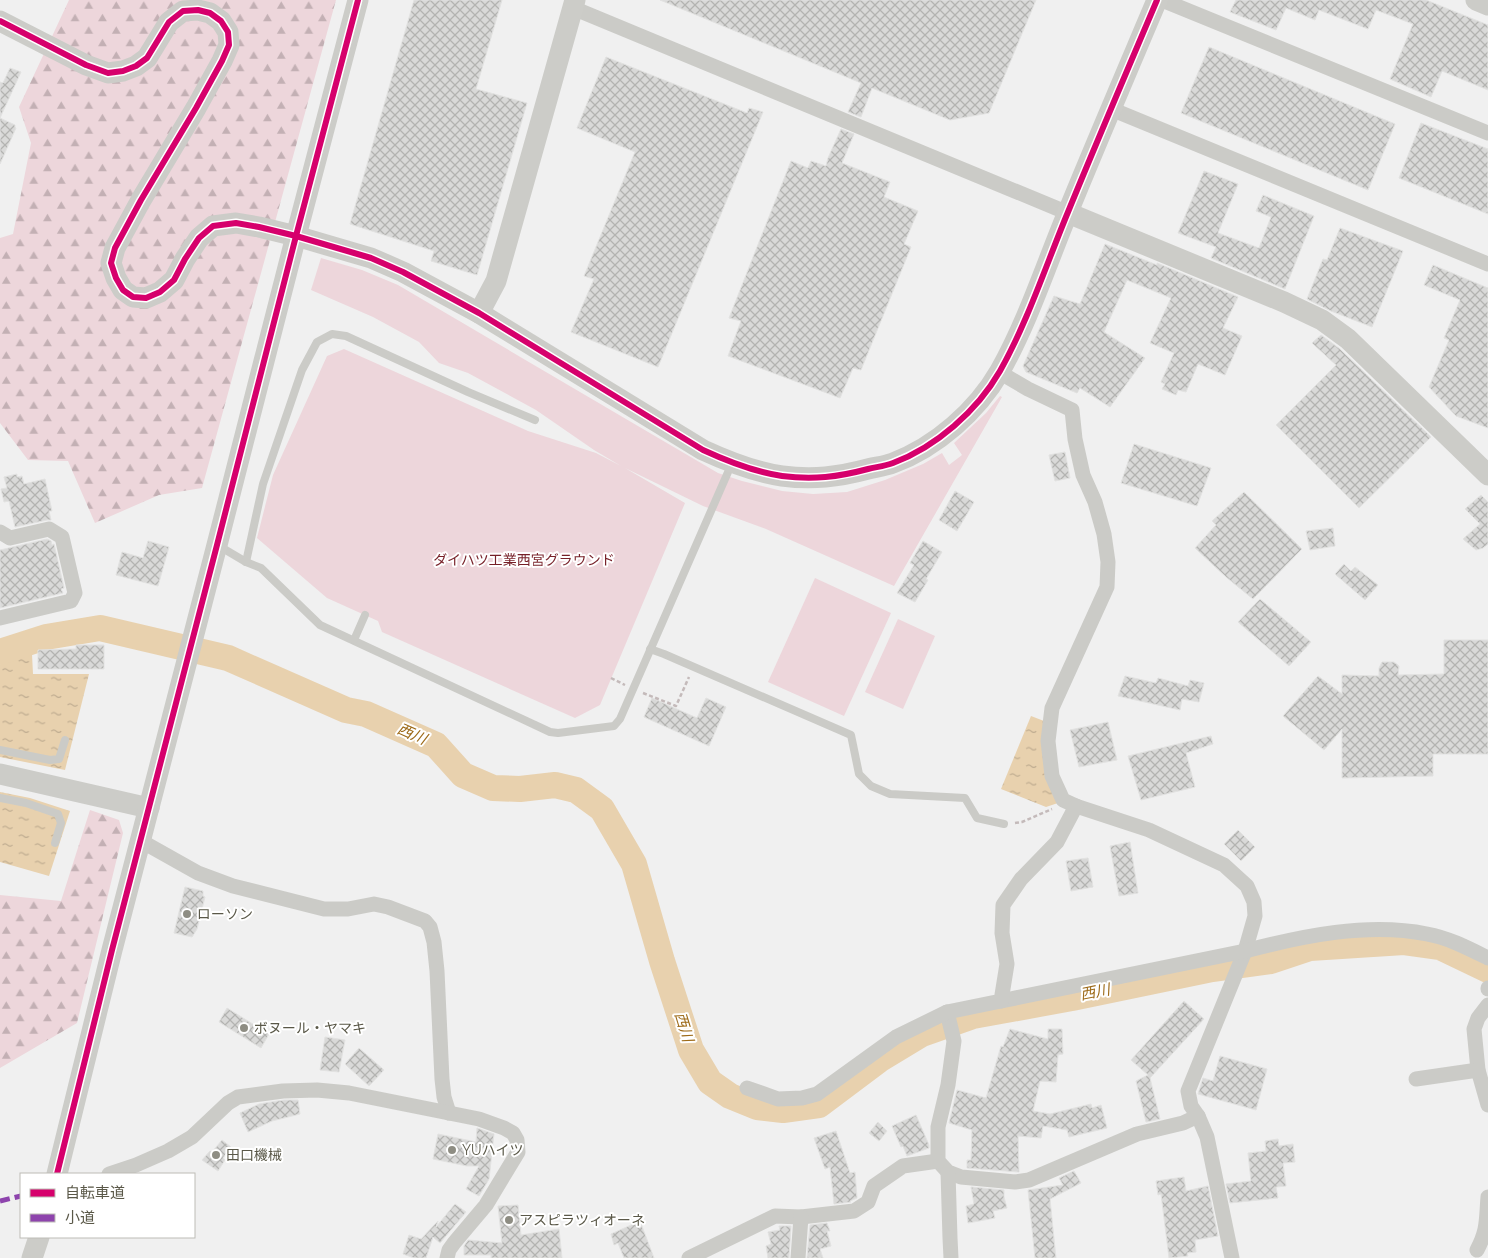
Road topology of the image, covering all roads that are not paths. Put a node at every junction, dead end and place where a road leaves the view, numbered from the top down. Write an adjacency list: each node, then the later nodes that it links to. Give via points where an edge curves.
1 (358, 0): 11 (street)
2 (1157, 0): 8 (street)
3 (1162, 0): 9 (street)
4 (1476, 0): 6 (street)
5 (574, 4): 10 (street); 13 (street, via 496,281)
6 (1488, 5)
7 (0, 21): 11 (street, via 108,73 123,72 146,58 169,22 183,11 210,13 228,32 230,45 222,61 115,248 111,264 123,290 146,298 160,292 174,280 199,238 213,226 236,223)
8 (1111, 109): 10 (street); 12 (street)
9 (1488, 133)
10 (1068, 212): 14 (street, via 1023,325); 17 (street, via 1322,320 1348,339)
11 (296, 236): 13 (street, via 371,258); 19 (street)
12 (1488, 264)
13 (479, 313): 16 (street, via 679,436)
14 (999, 372): 16 (street, via 977,404 959,422 939,438 893,464 834,477 808,478 782,476); 29 (street, via 1072,410 1083,475 1104,534 1107,587 1052,708 1048,741 1052,776 1063,800)
15 (535, 420): 20 (lane, via 346,336 332,334 317,342 302,370 263,484)
16 (732, 464): 24 (lane)
17 (1488, 475)
18 (0, 532): 22 (street, via 10,538 49,529 62,537 75,594 71,601)
19 (217, 545): 20 (lane); 30 (street)
20 (246, 562): 23 (lane, via 261,568 320,625)
21 (365, 615): 23 (lane)
22 (0, 618)
23 (354, 640): 24 (lane, via 558,733 614,726)
24 (650, 649): 31 (lane, via 851,735 859,774 871,786 890,794 965,798 977,818)
25 (65, 740): 26 (lane, via 59,759)
26 (0, 750)
27 (0, 774): 30 (street)
28 (0, 798): 33 (lane, via 58,814 61,823)
29 (1076, 806): 34 (street, via 1149,830 1224,865 1247,886 1254,902 1255,916); 36 (street, via 1057,842 1021,879 1003,905 1002,933 1007,964)
30 (149, 808): 32 (street)
31 (1004, 824)
32 (141, 841): 43 (street, via 198,873 233,886 324,909 374,904 425,921 434,942 442,1079); 46 (street)
33 (55, 843)
34 (1244, 954): 35 (street, via 1313,935 1393,930 1452,941); 36 (street); 44 (street, via 1188,1091 1191,1106)
35 (1488, 958)
36 (1001, 1001): 38 (street)
37 (1488, 1004): 39 (street, via 1474,1029)
38 (947, 1012): 41 (street, via 896,1037 817,1094 778,1098); 45 (street, via 954,1041 938,1128)
39 (1478, 1070): 40 (street); 42 (street)
40 (1416, 1079)
41 (747, 1088)
42 (1488, 1105)
43 (449, 1113): 47 (street, via 349,1093 317,1090 238,1097 192,1137 168,1151); 53 (street, via 479,1119 513,1133 518,1152 486,1205 454,1242)
44 (1198, 1116): 45 (street, via 1137,1134 1029,1180 1015,1182 962,1177); 57 (street, via 1207,1137)
45 (943, 1166): 49 (street, via 903,1166 874,1186 868,1202 854,1211); 56 (street)
46 (57, 1173)
47 (112, 1173)
48 (1488, 1197): 51 (street, via 1488,1229)
49 (801, 1217): 54 (street, via 775,1216); 55 (street)
50 (39, 1238): 52 (street)
51 (1477, 1250)
52 (32, 1258)
53 (447, 1258)
54 (689, 1258)
55 (798, 1258)
56 (952, 1258)
57 (1232, 1258)

